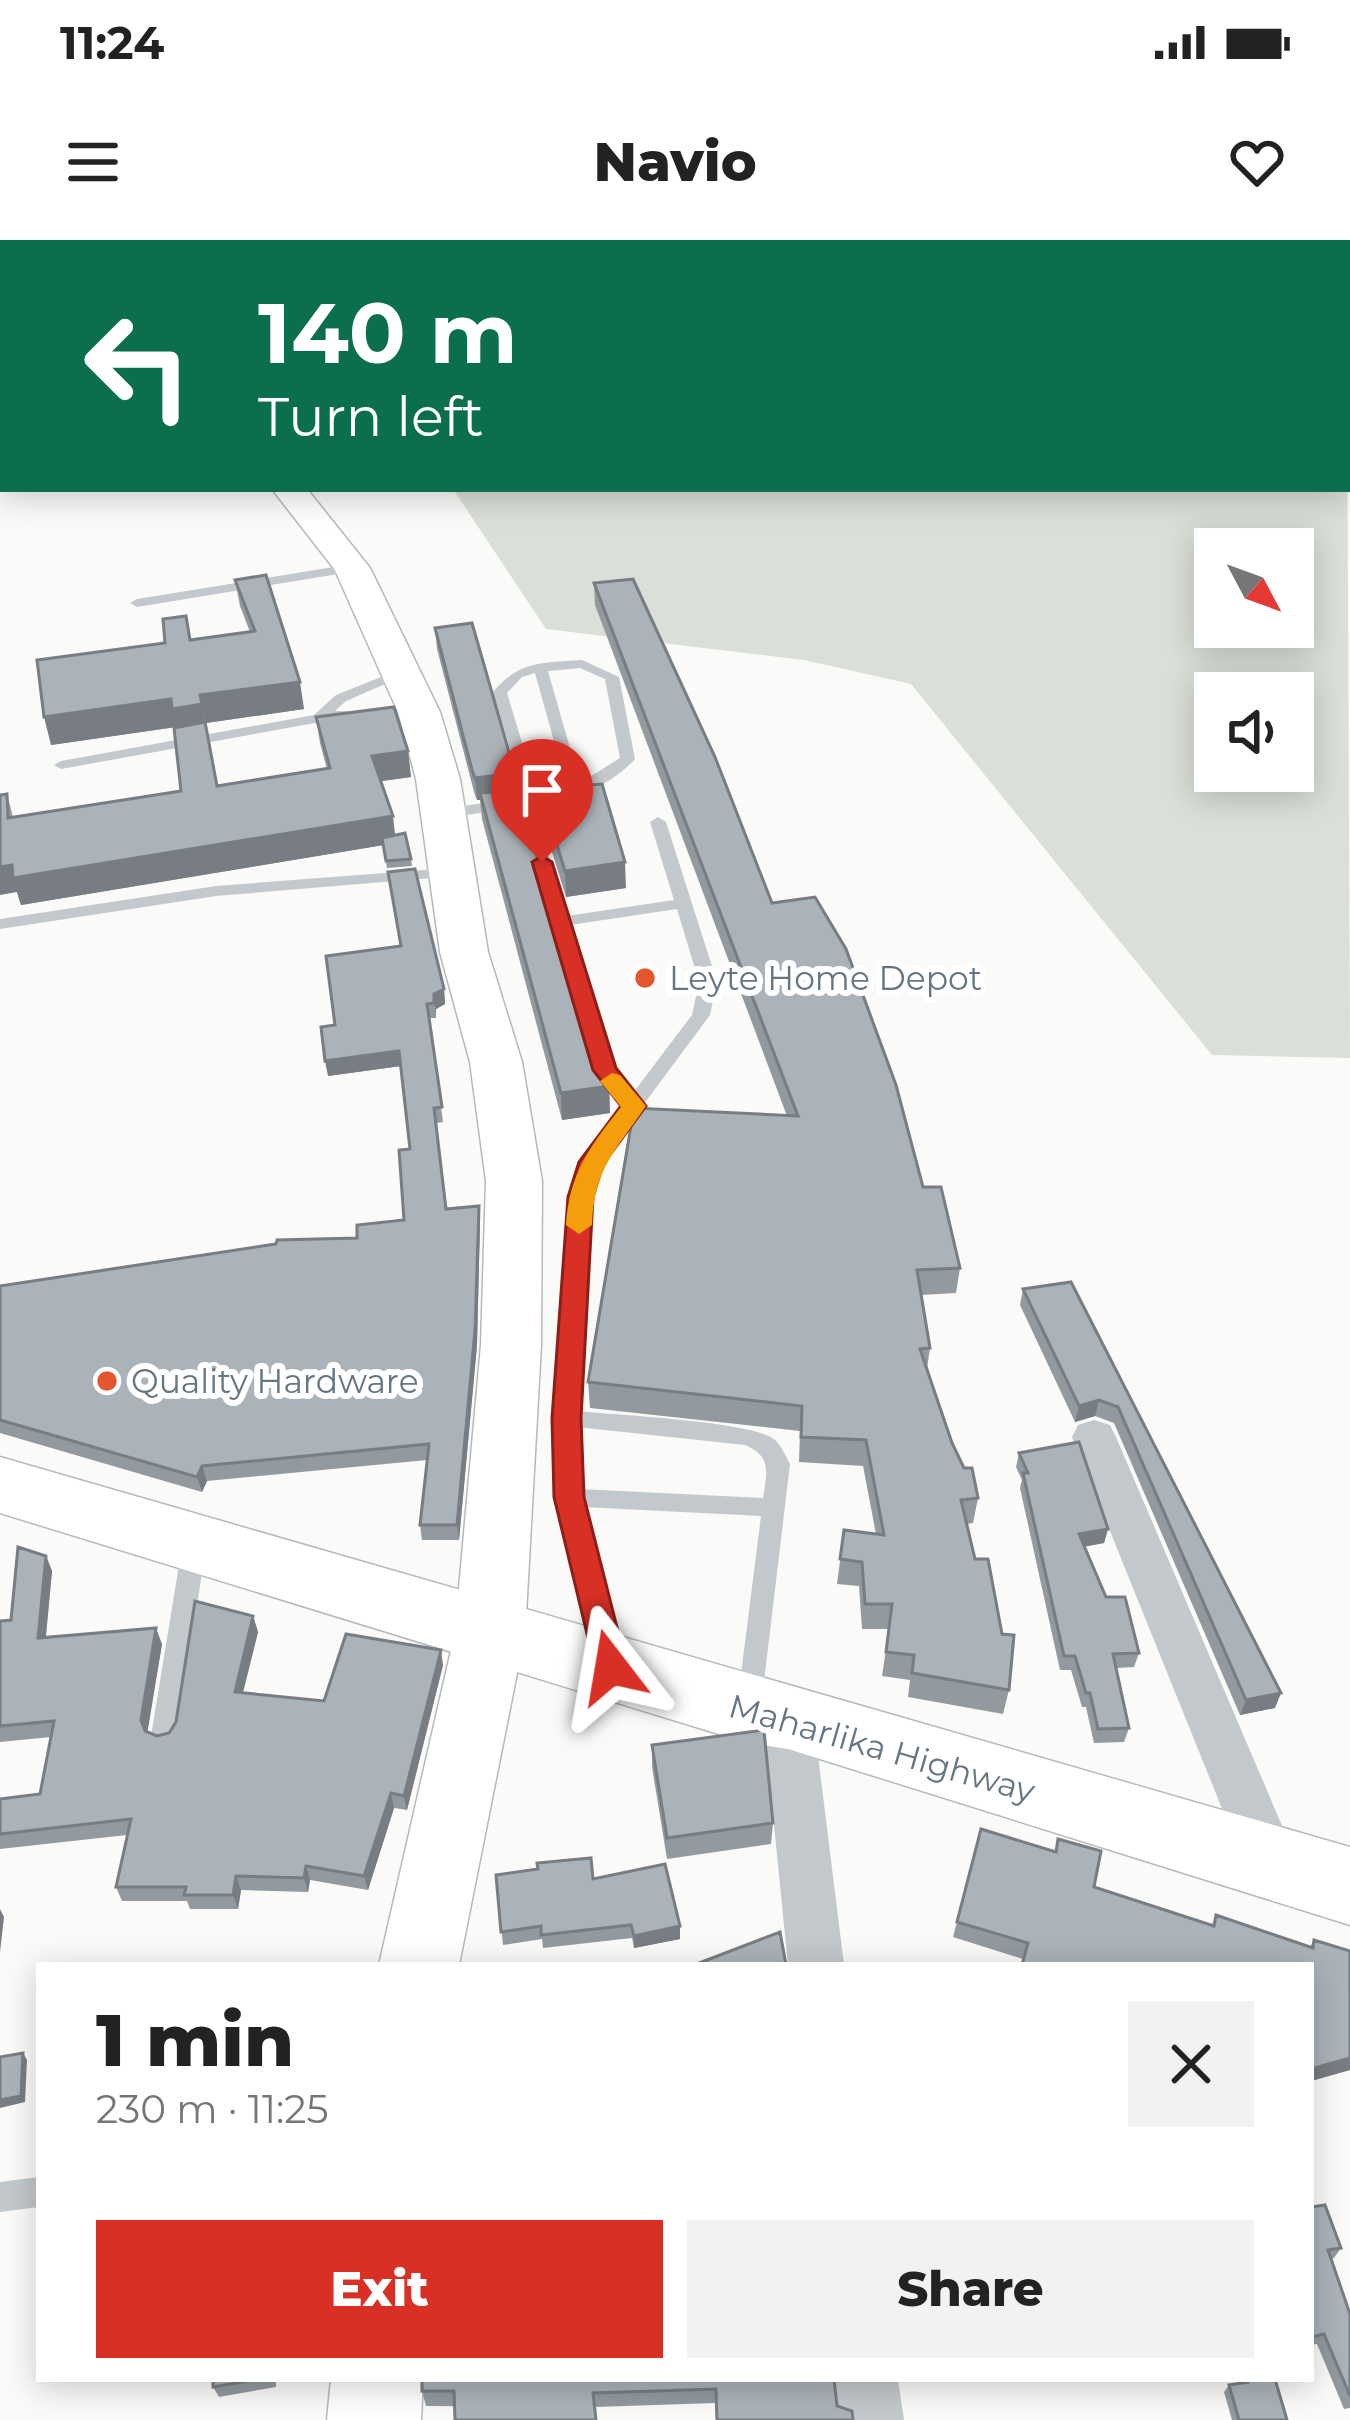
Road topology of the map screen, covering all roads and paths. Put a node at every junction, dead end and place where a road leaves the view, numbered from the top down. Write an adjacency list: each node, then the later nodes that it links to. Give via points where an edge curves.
1 (291, 492): 2 (street)
2 (352, 568): 3 (lane); 5 (street)
3 (137, 603)
4 (540, 667): 8 (lane); 8 (lane, via 582,664 612,677 628,759); 9 (lane, via 517,674 500,692)
5 (394, 699): 6 (lane); 6 (lane, via 341,698); 10 (street, via 438,779)
6 (320, 717): 7 (lane)
7 (61, 765)
8 (574, 790): 9 (lane)
9 (532, 802): 10 (lane)
10 (440, 814): 13 (street)
11 (658, 822): 14 (lane)
12 (532, 827): 15 (lane)
13 (450, 874): 16 (lane, via 216,891); 24 (street, via 496,1062 514,1181)
14 (685, 903): 15 (lane); 17 (lane, via 708,982 701,1015)
15 (560, 922): 17 (lane, via 604,1070)
16 (0, 924)
17 (634, 1106): 18 (lane, via 591,1162 580,1197)
18 (566, 1418): 21 (lane); 22 (lane, via 767,1445 778,1464)
19 (1094, 1437): 28 (street)
20 (0, 1485): 23 (main road, Maharlika Highway)
21 (569, 1497): 22 (lane); 25 (lane)
22 (773, 1508): 26 (lane)
23 (194, 1543): 24 (main road, Maharlika Highway); 27 (lane)
24 (490, 1633): 25 (main road, Maharlika Highway); 30 (street)
25 (611, 1667): 26 (main road, Maharlika Highway)
26 (768, 1712): 28 (main road, Maharlika Highway); 31 (street)
27 (164, 1736)
28 (1271, 1863): 29 (main road, Maharlika Highway)
29 (1350, 1886)
30 (420, 1962)
31 (815, 1962)
32 (36, 2192): 33 (lane)
33 (0, 2197)
34 (377, 2382): 36 (street)
35 (866, 2382): 37 (street)
36 (374, 2420)
37 (871, 2420)

